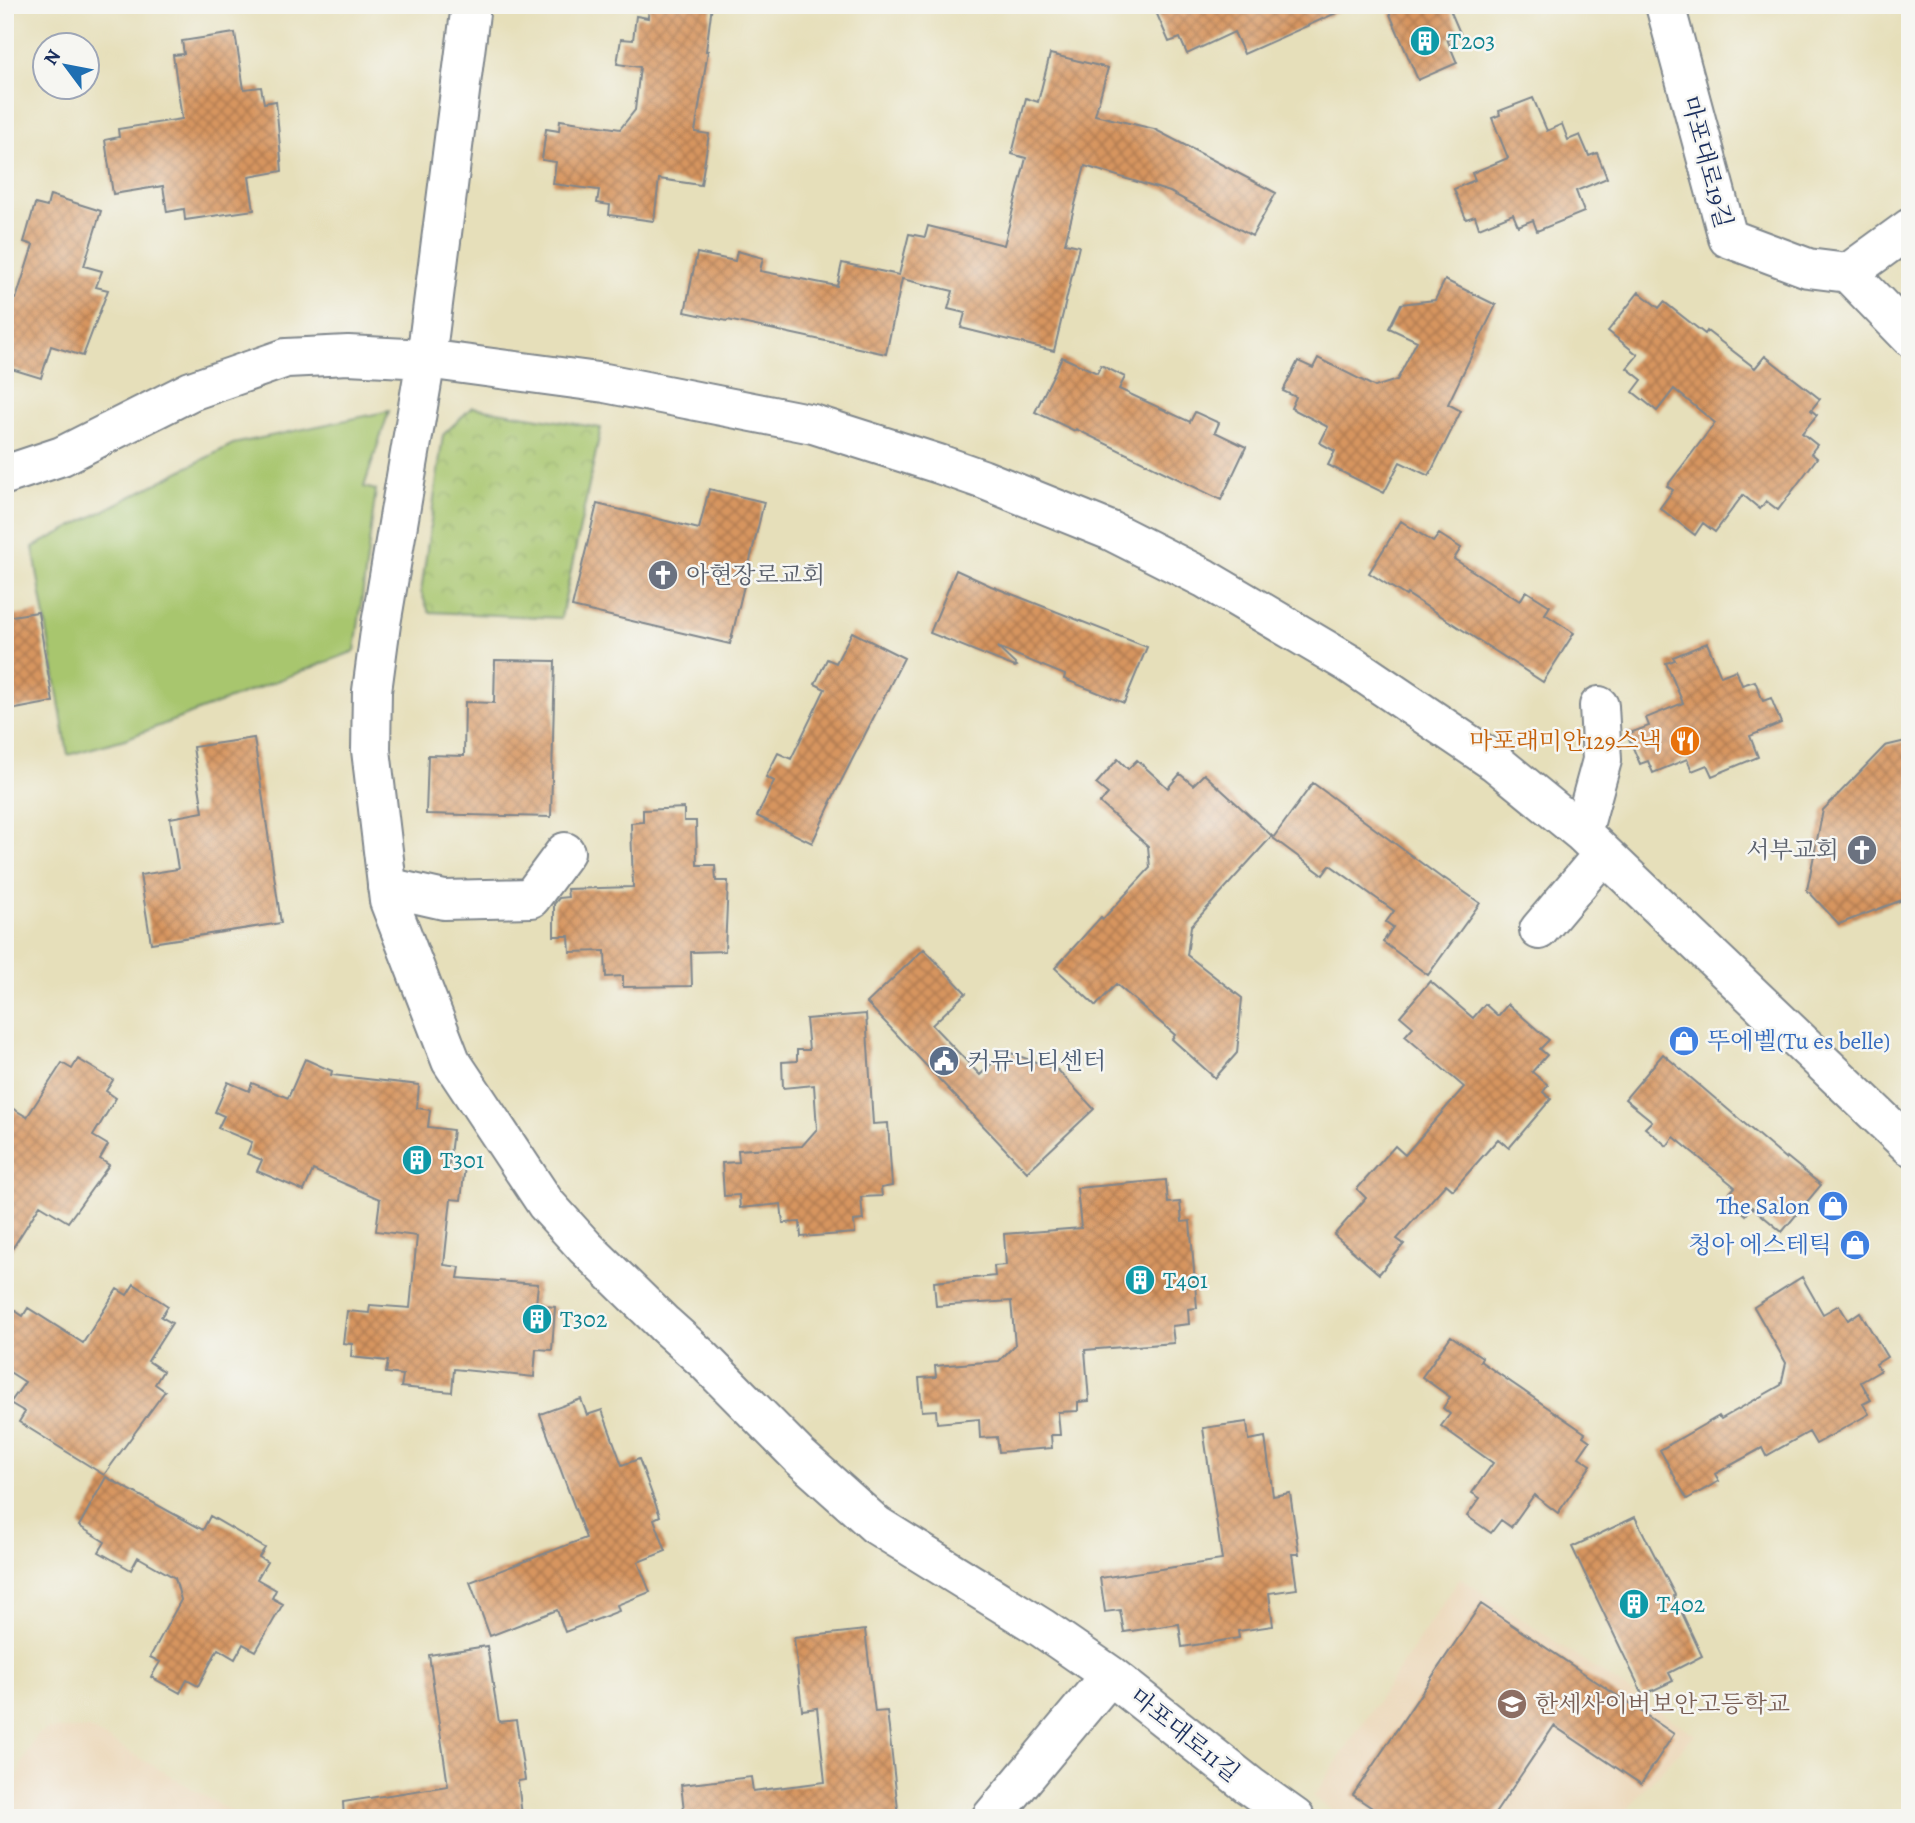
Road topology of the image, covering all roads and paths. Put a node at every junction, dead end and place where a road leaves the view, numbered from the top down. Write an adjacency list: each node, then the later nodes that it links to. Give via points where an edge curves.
1 (471, 5): 6 (street, 마포대로11길)
2 (1665, 5): 4 (street, 마포대로19길, via 1728,238 1808,268)
3 (1910, 228): 4 (street)
4 (1848, 273): 5 (street)
5 (1910, 337)
6 (426, 359): 7 (street, via 286,358 191,391 61,456); 9 (street, via 605,383 813,424 982,479 1111,531 1204,578 1350,664 1495,762); 11 (street, 마포대로11길, via 372,691 372,750)
7 (5, 475)
8 (1599, 706): 9 (street, via 1602,760)
9 (1593, 844): 12 (street); 13 (street)
10 (565, 852): 11 (street, via 531,898 444,900)
11 (387, 887): 14 (street, 마포대로11길, via 451,1062 546,1204 585,1247 876,1525)
12 (1539, 930)
13 (1910, 1146)
14 (1110, 1675): 15 (street); 16 (street, 마포대로11길)
15 (990, 1818)
16 (1295, 1818)

